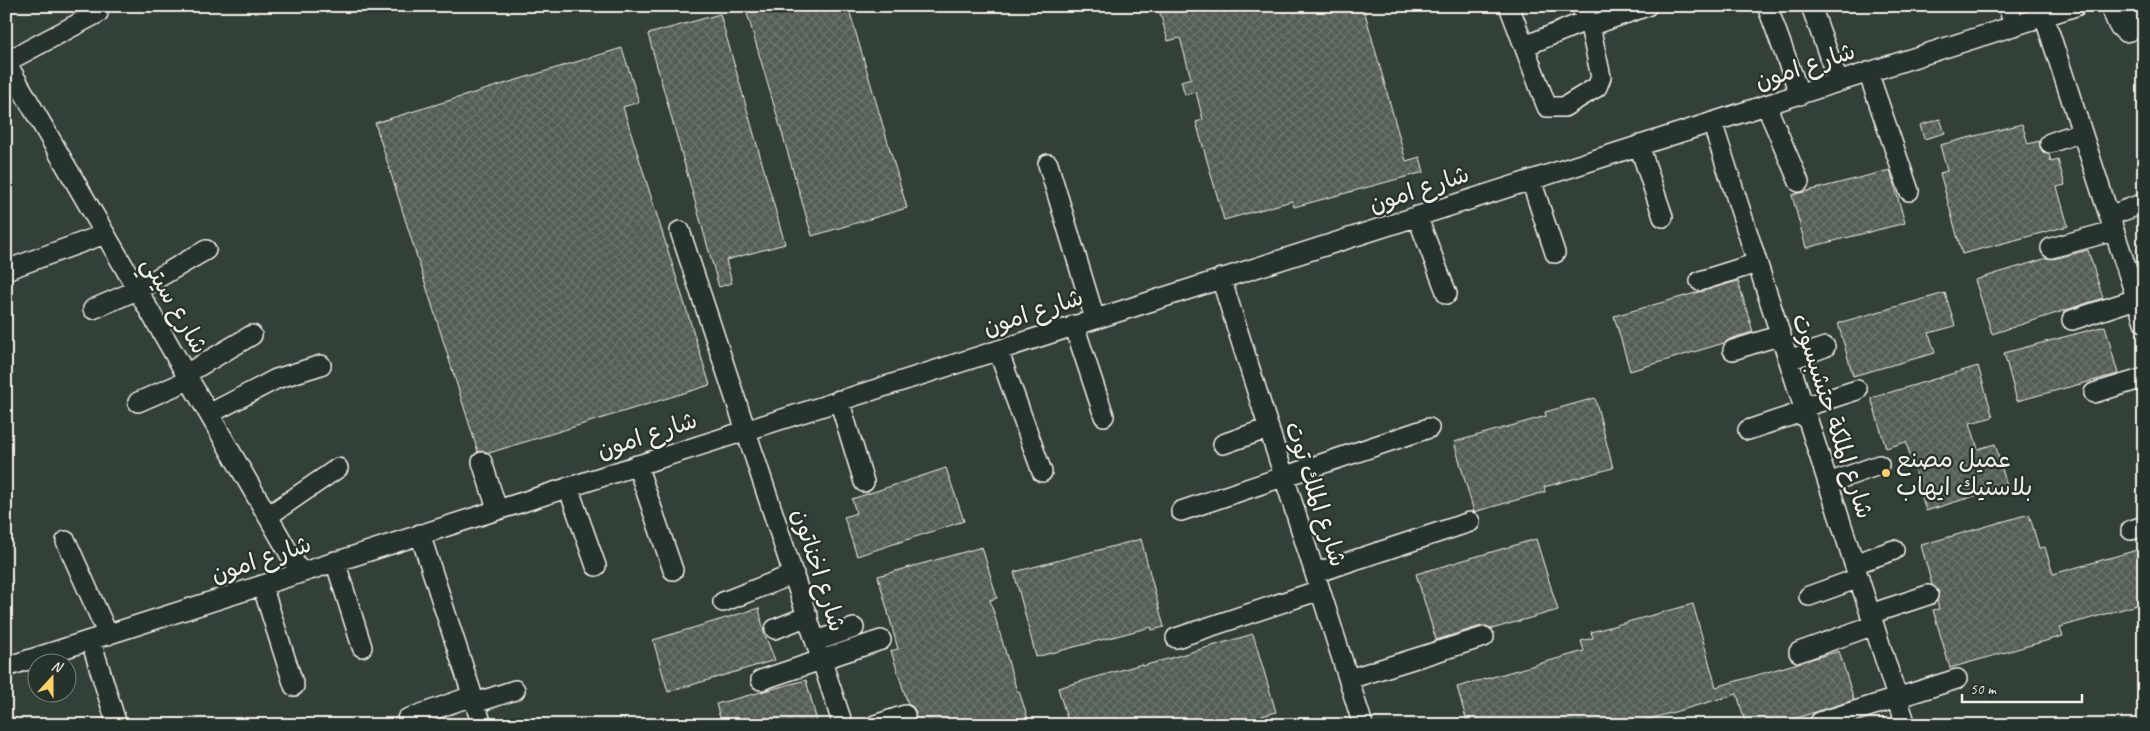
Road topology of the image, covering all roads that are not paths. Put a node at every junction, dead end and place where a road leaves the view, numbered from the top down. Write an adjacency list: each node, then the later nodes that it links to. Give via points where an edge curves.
1 (1509, 6): 13 (lane)
2 (1646, 6): 11 (lane)
3 (1768, 6): 17 (lane)
4 (1811, 6): 16 (lane)
5 (2008, 6): 12 (lane)
6 (2076, 6): 10 (lane, شارع امون)
7 (2110, 6): 8 (lane, via 2125,32 2134,26)
8 (2130, 6)
9 (98, 13): 14 (lane)
10 (2044, 16): 12 (lane, شارع امون); 20 (lane)
11 (1586, 17): 13 (lane); 13 (lane, via 1600,77 1597,87 1564,107 1547,107)
12 (2014, 26): 15 (lane, شارع امون)
13 (1525, 46)
14 (6, 62): 32 (lane, شارع سيتي)
15 (1868, 72): 16 (lane, شارع امون); 26 (lane)
16 (1838, 81): 17 (lane, شارع امون)
17 (1800, 94): 18 (lane, شارع امون)
18 (1766, 105): 19 (lane, شارع امون); 25 (lane)
19 (1712, 122): 22 (lane, شارع امون); 36 (lane, شارع الملكة حتشبسوت)
20 (2082, 132): 21 (lane); 30 (lane)
21 (2050, 143)
22 (1639, 145): 24 (lane, شارع امون); 29 (lane)
23 (1048, 164): 44 (lane)
24 (1531, 180): 28 (lane, شارع امون); 35 (lane)
25 (1799, 182)
26 (1909, 191)
27 (2144, 203): 30 (lane)
28 (1417, 216): 38 (lane, شارع امون); 42 (lane)
29 (1664, 217)
30 (2111, 223): 33 (lane); 40 (lane)
31 (680, 230): 66 (lane, شارع اخناتون)
32 (105, 234): 37 (lane); 41 (lane, شارع سيتي)
33 (2050, 248)
34 (206, 250): 41 (lane)
35 (1555, 253)
36 (1758, 263): 39 (lane); 49 (lane, شارع الملكة حتشبسوت)
37 (6, 270)
38 (1222, 278): 44 (lane, شارع امون); 64 (lane, شارع الملك توت)
39 (1700, 281)
40 (2137, 289): 45 (lane); 46 (lane)
41 (138, 290): 43 (lane); 55 (lane, شارع سيتي)
42 (1447, 294)
43 (93, 309)
44 (1096, 319): 47 (lane, شارع امون)
45 (2072, 320)
46 (2144, 322)
47 (1074, 326): 51 (lane, شارع امون); 63 (lane)
48 (252, 335): 55 (lane)
49 (1781, 335): 52 (lane); 53 (lane, شارع الملكة حتشبسوت)
50 (1825, 347): 53 (lane)
51 (998, 350): 59 (lane, شارع امون); 73 (lane)
52 (1733, 350)
53 (1789, 360): 61 (lane, شارع الملكة حتشبسوت)
54 (321, 365): 62 (lane, via 276,379)
55 (188, 377): 60 (lane); 62 (lane, شارع سيتي)
56 (2144, 378): 58 (lane)
57 (1858, 390): 61 (lane)
58 (2094, 393)
59 (839, 400): 66 (lane, شارع امون); 75 (lane)
60 (138, 402)
61 (1805, 409): 67 (lane); 76 (lane, شارع الملكة حتشبسوت)
62 (209, 414): 80 (lane, شارع سيتي)
63 (1104, 416)
64 (1269, 428): 68 (lane); 74 (lane, شارع الملك توت)
65 (1429, 428): 74 (lane)
66 (747, 430): 70 (lane, شارع امون); 90 (lane, شارع اخناتون)
67 (1748, 430)
68 (1223, 444)
69 (482, 462): 78 (lane)
70 (637, 465): 77 (lane, شارع امون); 87 (lane)
71 (1878, 465): 76 (lane)
72 (338, 468): 80 (lane)
73 (1042, 472)
74 (1284, 476): 79 (lane); 91 (lane, شارع الملك توت)
75 (864, 482)
76 (1828, 483): 88 (lane, شارع الملكة حتشبسوت)
77 (568, 487): 78 (lane, شارع امون); 86 (lane)
78 (497, 509): 82 (lane, شارع امون)
79 (1181, 511)
80 (268, 516): 89 (lane, شارع سيتي)
81 (1470, 522): 91 (lane)
82 (420, 534): 85 (lane, شارع امون); 115 (lane)
83 (66, 541): 101 (lane)
84 (1894, 550): 88 (lane)
85 (334, 562): 89 (lane, شارع امون); 105 (lane)
86 (596, 566)
87 (673, 570)
88 (1857, 571): 94 (lane); 97 (lane, شارع الملكة حتشبسوت)
89 (300, 572): 92 (lane, شارع امون)
90 (794, 574): 95 (lane); 96 (lane, شارع اخناتون)
91 (1318, 581): 102 (lane); 109 (lane, شارع الملك توت)
92 (262, 585): 101 (lane, شارع امون); 112 (lane)
93 (1928, 595): 97 (lane)
94 (1809, 596)
95 (723, 602)
96 (808, 616): 99 (lane); 104 (lane, شارع اخناتون)
97 (1872, 620): 106 (lane); 114 (lane, شارع الملكة حتشبسوت)
98 (854, 628): 104 (lane)
99 (775, 629)
100 (1484, 637): 109 (lane)
101 (100, 638): 108 (lane, شارع امون); 119 (lane)
102 (1176, 638)
103 (881, 640): 107 (lane)
104 (816, 641): 107 (lane, شارع اخناتون)
105 (362, 647)
106 (1799, 652)
107 (822, 660): 111 (lane); 121 (lane, شارع اخناتون)
108 (6, 667)
109 (1348, 679): 123 (lane, شارع الملك توت)
110 (1957, 679): 114 (lane)
111 (762, 680)
112 (294, 686)
113 (515, 690): 115 (lane)
114 (1898, 698): 118 (lane); 124 (lane, شارع الملكة حتشبسوت)
115 (473, 700): 117 (lane); 120 (lane)
116 (905, 715): 122 (lane)
117 (407, 718)
118 (1820, 722)
119 (117, 725)
120 (482, 725)
121 (844, 725)
122 (875, 725)
123 (1363, 725)
124 (1906, 725)

